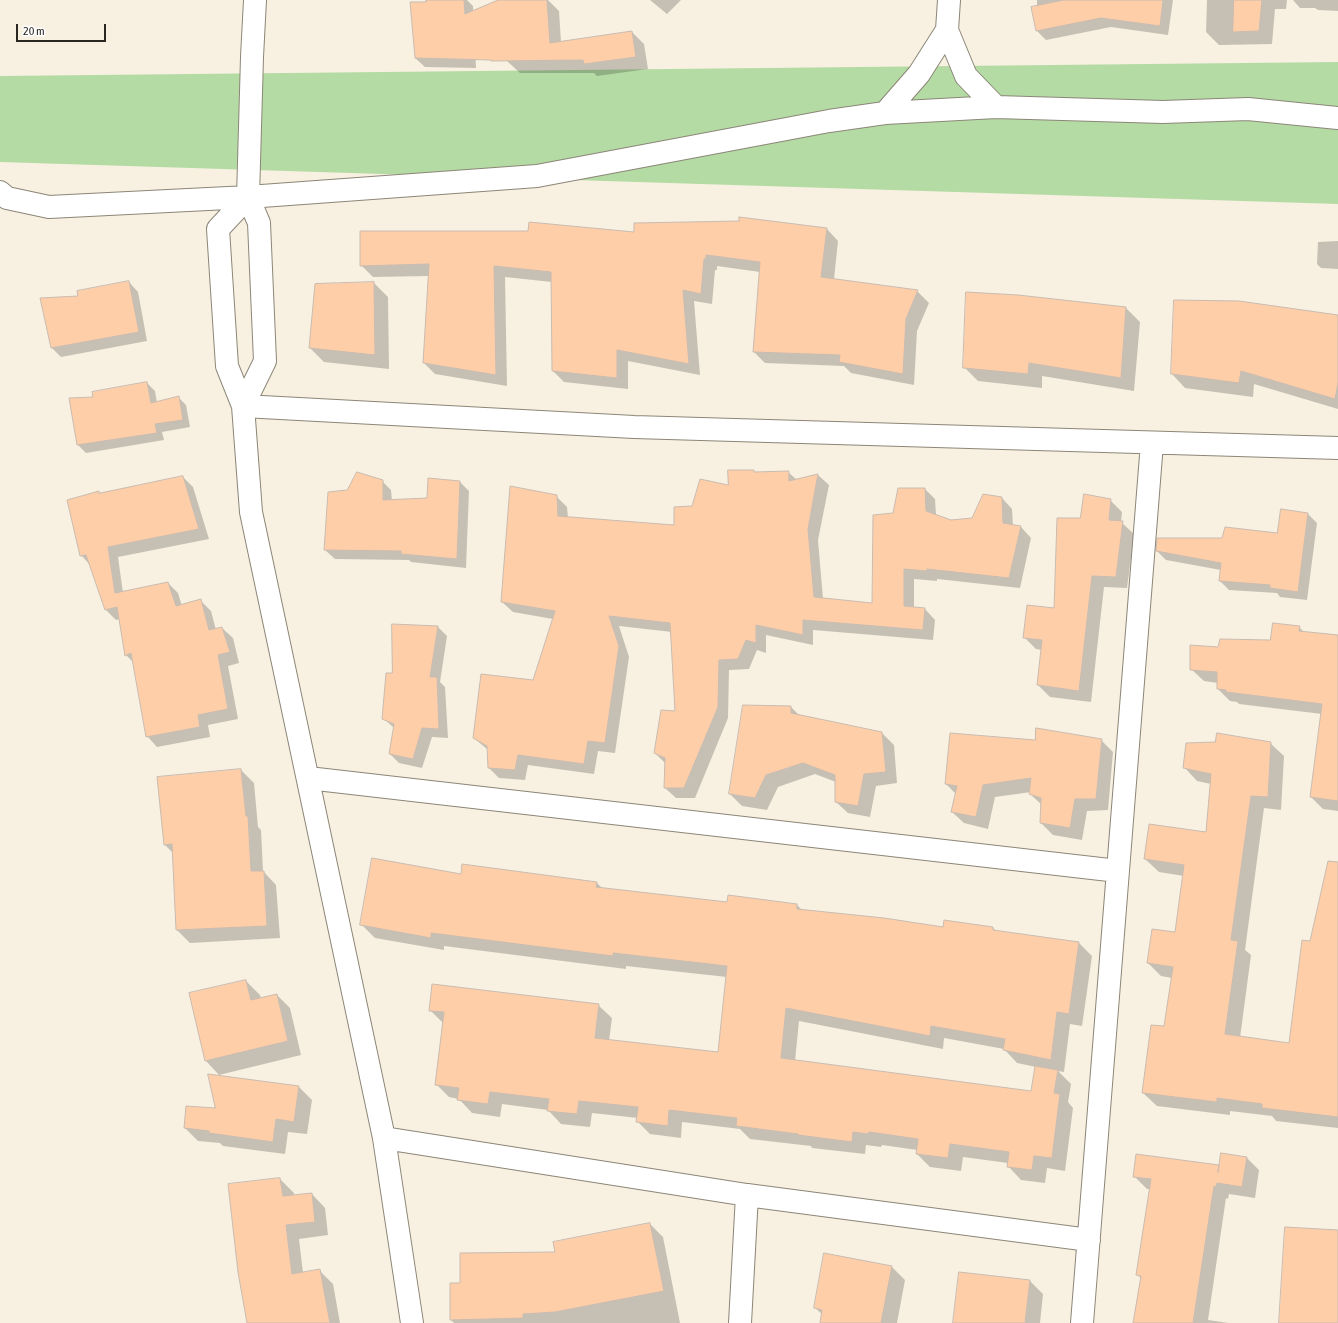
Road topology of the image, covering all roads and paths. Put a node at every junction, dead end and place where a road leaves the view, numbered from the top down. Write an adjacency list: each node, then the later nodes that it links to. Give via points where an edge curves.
1 (255, 0): 8 (street)
2 (949, 0): 3 (street)
3 (946, 30): 4 (street, via 966,76); 5 (street, via 919,74)
4 (996, 107): 5 (street); 6 (street, via 1163,112 1248,109)
5 (885, 113): 8 (street, via 829,121 537,176)
6 (1338, 118)
7 (2, 197): 8 (street, via 49,207)
8 (248, 197): 9 (street, via 259,223 265,361); 9 (street, via 218,229 227,366)
9 (243, 406): 10 (street, via 634,427); 12 (street, via 251,512)
10 (1152, 443): 11 (street); 13 (street)
11 (1338, 448)
12 (308, 778): 13 (street); 14 (street)
13 (1118, 871): 16 (street)
14 (384, 1138): 15 (street); 17 (street)
15 (747, 1195): 16 (street); 18 (street)
16 (1089, 1240): 19 (street)
17 (412, 1323)
18 (740, 1323)
19 (1082, 1323)

